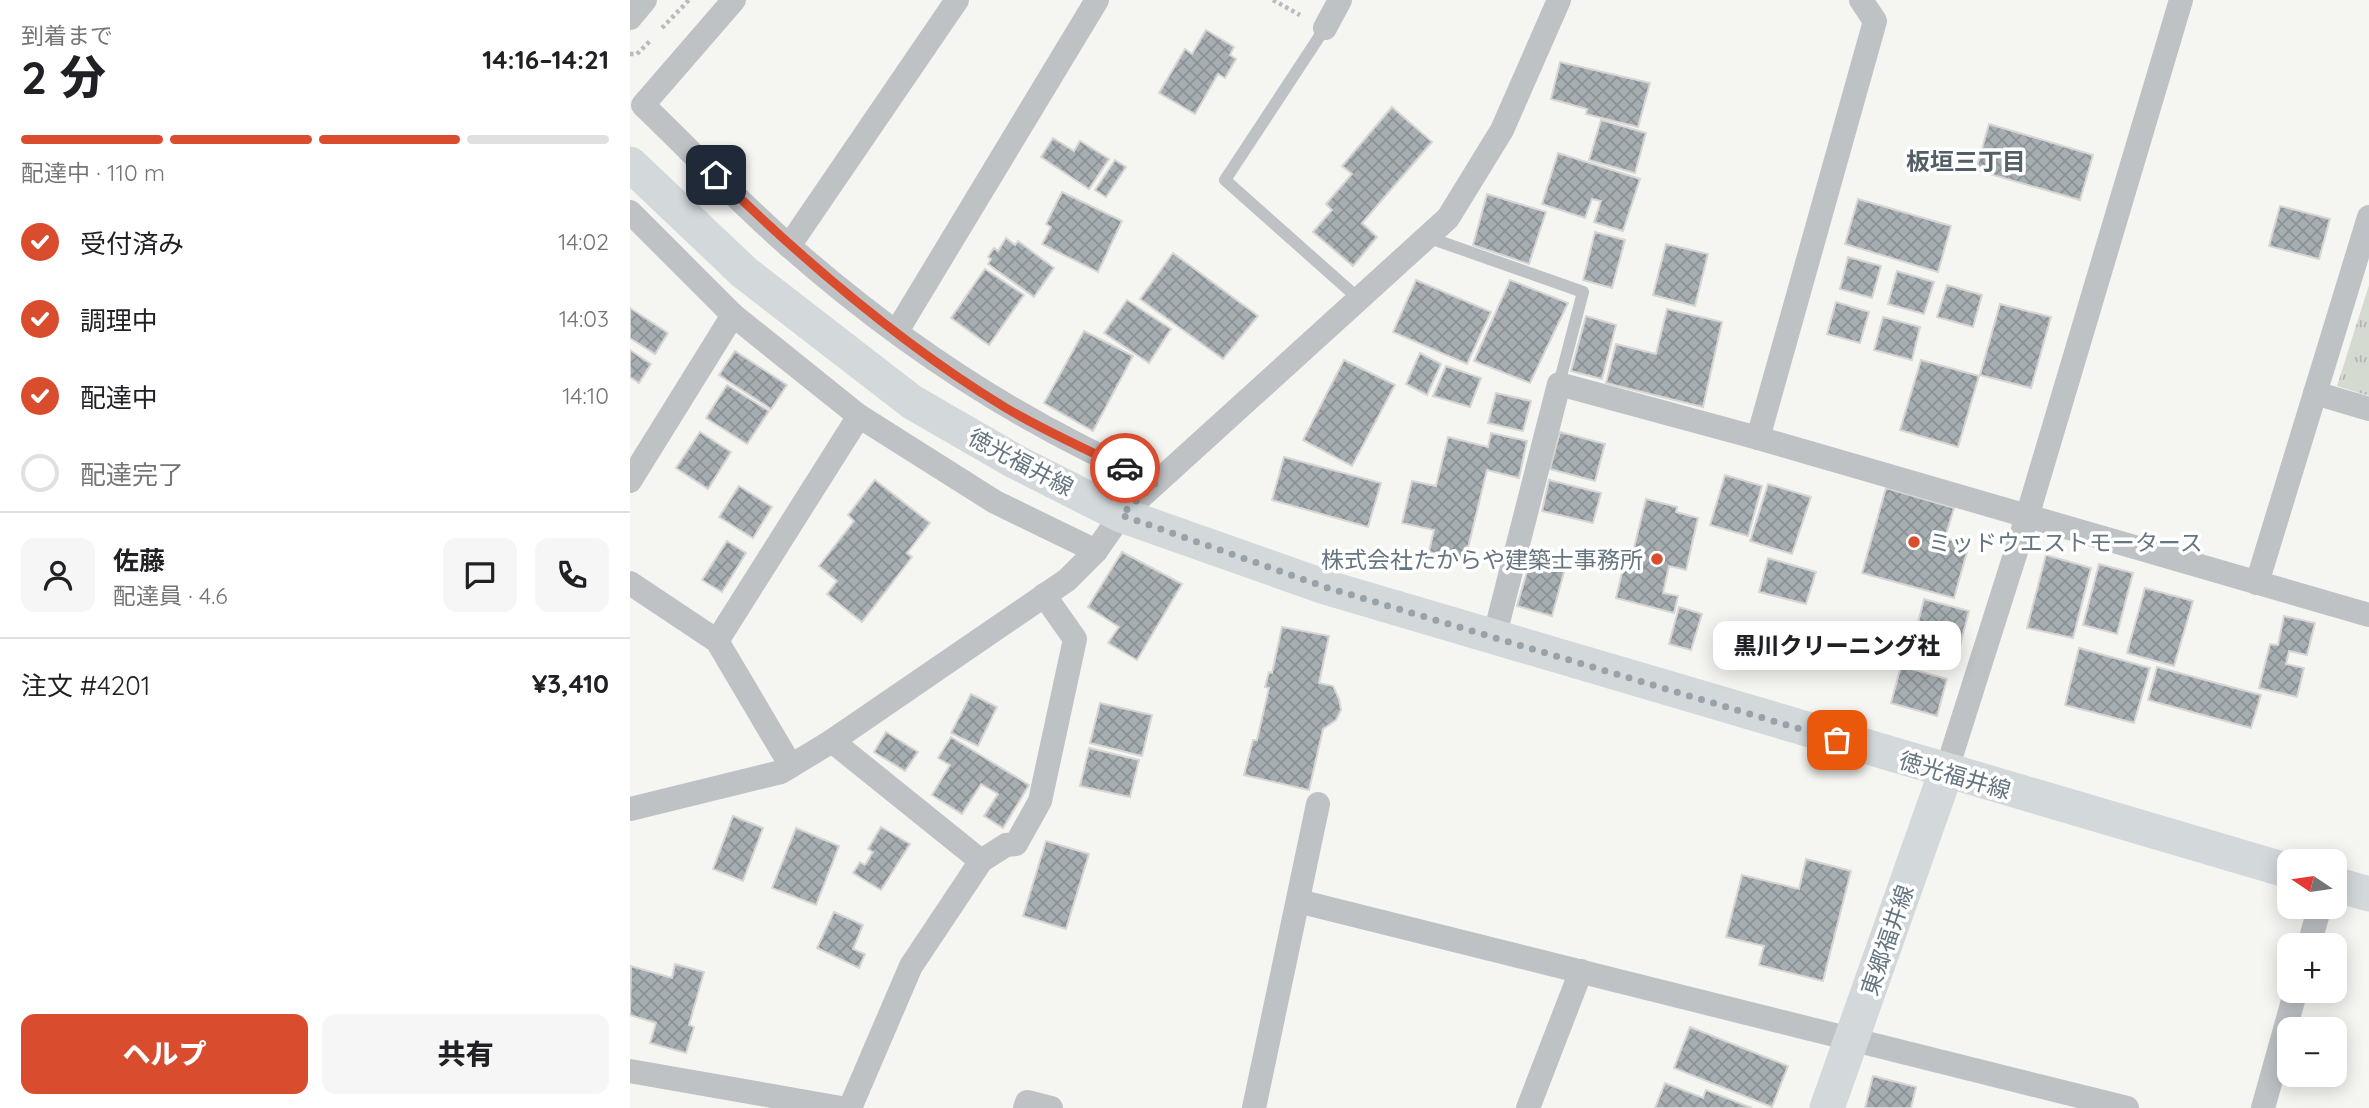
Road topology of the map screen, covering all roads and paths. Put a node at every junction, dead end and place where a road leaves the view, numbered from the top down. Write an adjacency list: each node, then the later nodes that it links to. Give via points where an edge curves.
1 (645, 0): 9 (street)
2 (734, 0): 15 (street, via 643,105)
3 (957, 0): 15 (street)
4 (1097, 0): 18 (street)
5 (1340, 0): 10 (street)
6 (1559, 0): 14 (street, via 1502,130 1448,218)
7 (1861, 0): 23 (street, via 1875,21)
8 (2181, 0): 27 (street)
9 (630, 18)
10 (1325, 28): 16 (lane, via 1225,180)
11 (630, 164): 26 (main road, 徳光福井線, via 745,273 912,402)
12 (630, 212): 17 (street)
13 (2369, 217): 20 (street)
14 (1427, 237): 16 (street); 19 (lane, via 1583,292)
15 (789, 246): 18 (street)
16 (1359, 299): 25 (street)
17 (733, 315): 22 (street); 24 (street)
18 (897, 331): 25 (street, via 1007,408)
19 (1559, 384): 23 (street); 33 (street)
20 (2315, 393): 21 (street); 30 (street)
21 (2369, 410)
22 (859, 416): 28 (street, via 995,502); 34 (street)
23 (1758, 438): 27 (street)
24 (630, 481)
25 (1157, 482): 26 (street)
26 (1121, 515): 28 (street); 33 (main road, 徳光福井線, via 1325,587)
27 (2027, 517): 30 (street); 37 (street)
28 (1096, 551): 31 (street)
29 (630, 583): 34 (street)
30 (2257, 583): 32 (street)
31 (1044, 595): 35 (street); 40 (street, via 1075,639 1040,801 1016,844)
32 (2369, 615)
33 (1494, 638): 37 (main road, 徳光福井線)
34 (717, 641): 36 (street)
35 (832, 741): 36 (street); 40 (street)
36 (791, 766): 39 (street)
37 (1946, 772): 41 (main road, 徳光福井線); 47 (main road, 東郷福井線)
38 (1318, 804): 44 (street)
39 (630, 809)
40 (981, 861): 50 (street, via 911,966)
41 (2277, 868)
42 (2347, 888): 43 (main road)
43 (2369, 894)
44 (1298, 901): 45 (street); 53 (street)
45 (1580, 971): 47 (street); 54 (street)
46 (2292, 1003): 57 (street)
47 (1853, 1040): 55 (main road, 東郷福井線); 56 (street)
48 (630, 1071): 49 (street)
49 (841, 1108)
50 (850, 1108)
51 (1025, 1108): 52 (street, via 1027,1102)
52 (1051, 1108)
53 (1254, 1108)
54 (1528, 1108)
55 (1827, 1108)
56 (2127, 1108)
57 (2263, 1108)

